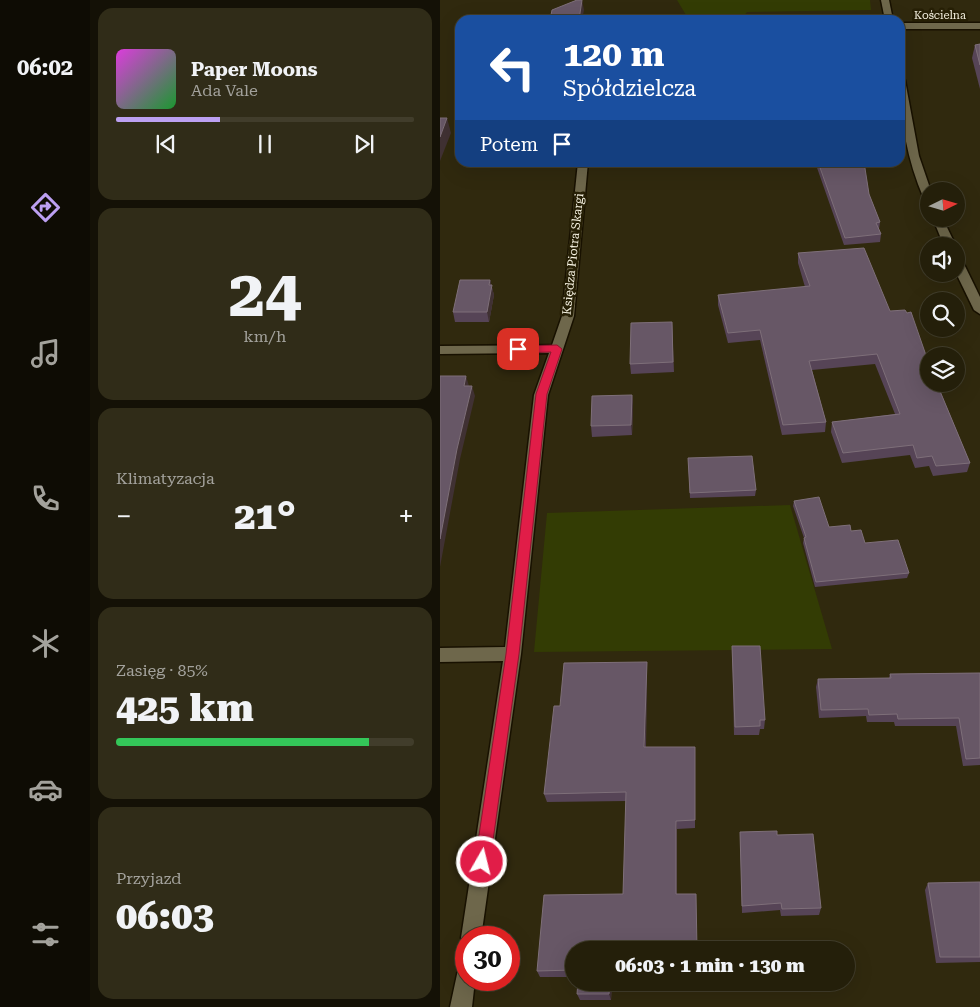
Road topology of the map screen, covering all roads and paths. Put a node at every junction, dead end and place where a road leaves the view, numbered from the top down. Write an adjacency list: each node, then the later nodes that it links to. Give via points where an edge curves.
1 (885, 0): 2 (street)
2 (888, 15)
3 (905, 26): 4 (street, Kościelna)
4 (980, 26)
5 (905, 109): 7 (street)
6 (583, 167): 10 (street, Księdza Piotra Skargi, via 568,316)
7 (922, 182)
8 (965, 279): 9 (street)
9 (980, 310)
10 (557, 349): 11 (street); 12 (street, Księdza Piotra Skargi, via 541,394)
11 (440, 350)
12 (513, 654): 13 (street); 14 (street, Księdza Piotra Skargi)
13 (440, 655)
14 (473, 926)
15 (463, 991): 16 (street)
16 (461, 1007)

